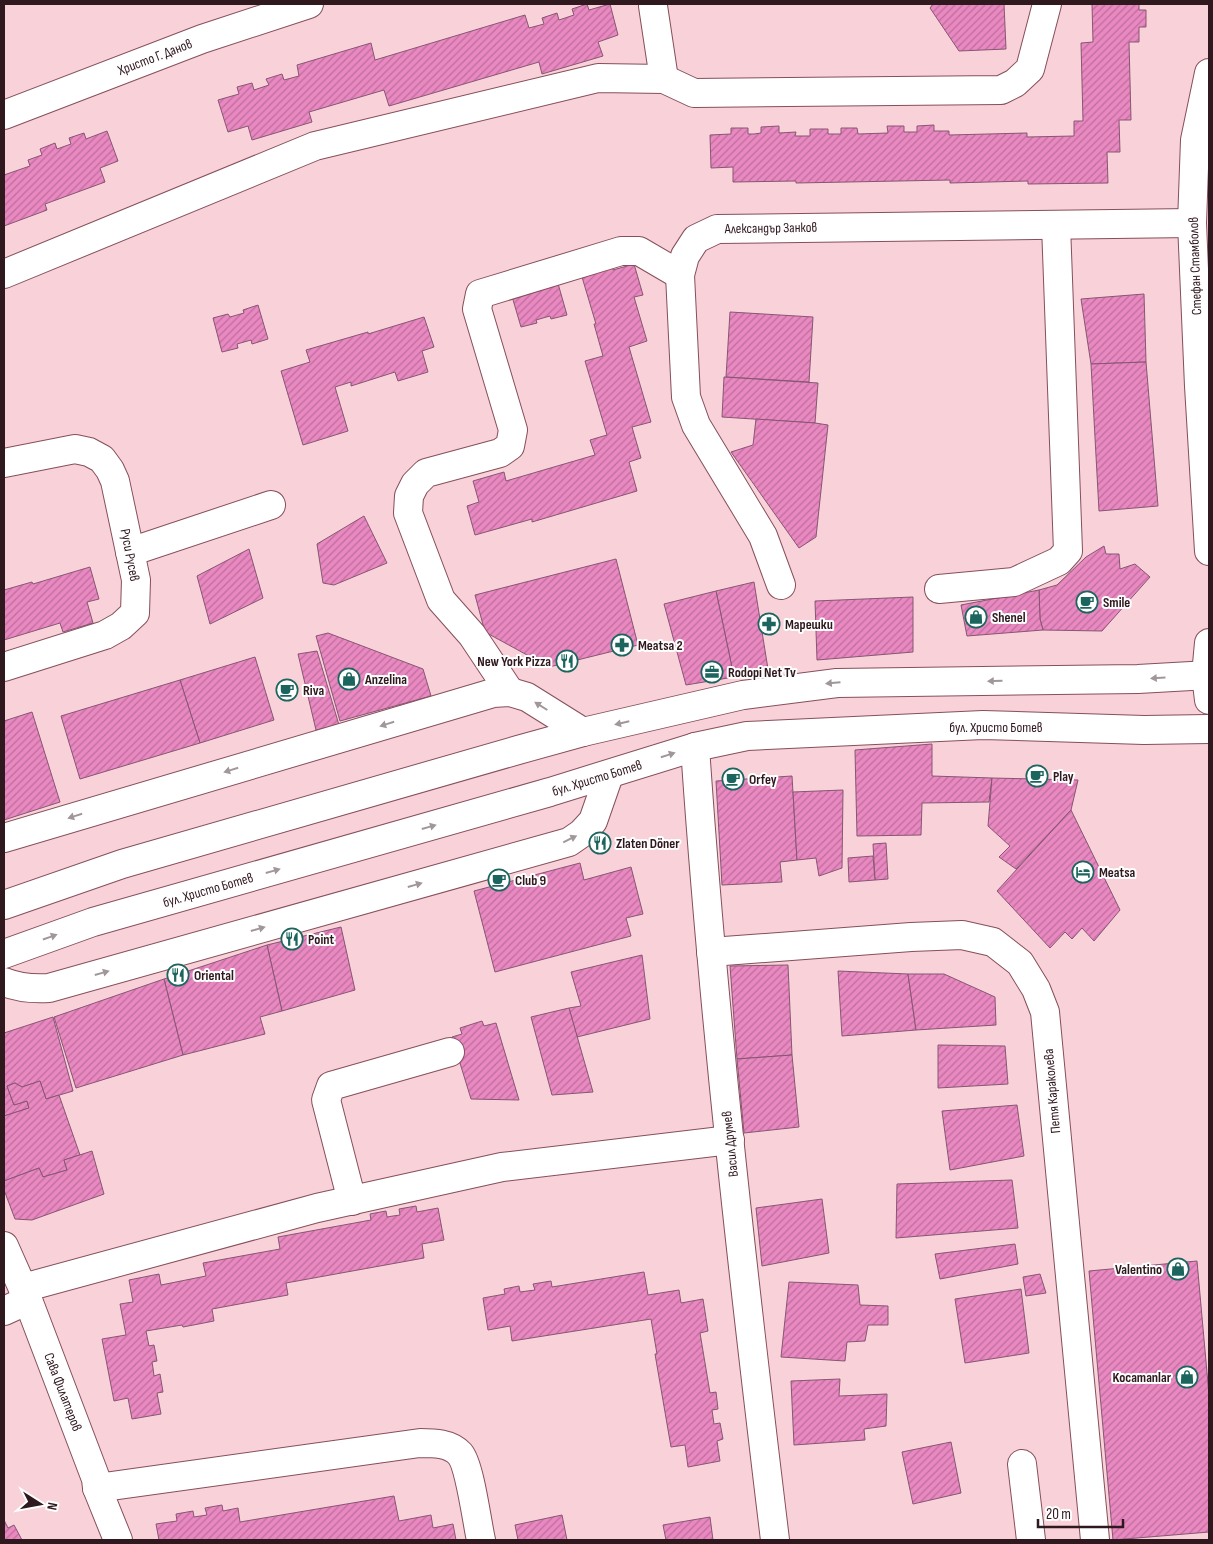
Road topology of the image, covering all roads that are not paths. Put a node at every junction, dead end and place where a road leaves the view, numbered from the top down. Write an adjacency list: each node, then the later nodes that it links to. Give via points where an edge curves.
1 (309, 4): 6 (street, Христо Г. Данов, via 202,39)
2 (1047, 4): 5 (street, via 1030,70 1001,90 694,93)
3 (652, 6): 5 (street)
4 (1209, 73): 7 (street, Стефан Стамболов, via 1195,140)
5 (664, 79): 9 (street, via 598,78 316,146)
6 (4, 116)
7 (1192, 223): 8 (street, Александър Занков); 11 (street, Стефан Стамболов)
8 (1056, 225): 10 (street, Александър Занков, via 717,228 696,239 685,256); 17 (street, via 1068,551 1059,561 1014,582)
9 (4, 274)
10 (680, 274): 16 (street, Александър Занков, via 686,397 696,425 763,536); 21 (street, via 639,251 621,251 480,294 477,309 513,430 510,446 500,453 426,473 409,496 408,513 441,600 472,635)
11 (1204, 385): 14 (street, Стефан Стамболов)
12 (4, 463): 15 (street, Руси Русев, via 75,449 102,459 114,481)
13 (271, 505): 15 (street)
14 (1209, 551)
15 (130, 552): 19 (street, Руси Русев, via 136,580 135,613 122,626 105,635)
16 (782, 585)
17 (939, 589)
18 (1209, 643): 20 (street)
19 (4, 667)
20 (1208, 683): 23 (street, one-way to 23, via 1138,679 837,683 743,695)
21 (510, 692): 23 (street, one-way to 21, via 527,697); 26 (street, one-way to 26, via 493,693)
22 (1209, 729): 24 (street, бул. Христо Ботев, via 983,725 747,736)
23 (583, 732): 27 (street, via 122,864)
24 (695, 747): 25 (street, бул. Христо Ботев, one-way to 24); 28 (street, Васил Друмев)
25 (609, 775): 29 (street, бул. Христо Ботев, one-way to 25, via 93,922); 30 (street, one-way to 25, via 16,987 49,988 569,842 592,821)
26 (4, 838)
27 (4, 905)
28 (711, 952): 32 (street, Васил Друмев); 42 (street, Петя Караколева, via 962,935 993,942 1020,962 1045,1012)
29 (4, 954)
30 (4, 982)
31 (450, 1052): 33 (street, via 331,1086 326,1100)
32 (730, 1140): 33 (street, via 502,1166); 40 (street, Васил Друмев)
33 (352, 1201): 35 (street, via 317,1208)
34 (4, 1246): 35 (street, Сава Филатеров)
35 (18, 1300): 37 (street, Сава Филатеров, via 96,1479)
36 (1022, 1464): 41 (street)
37 (97, 1488): 38 (street, Сава Филатеров); 39 (street, via 436,1443 449,1446 461,1455 467,1469)
38 (118, 1540)
39 (481, 1540)
40 (775, 1540)
41 (1031, 1540)
42 (1095, 1540)

